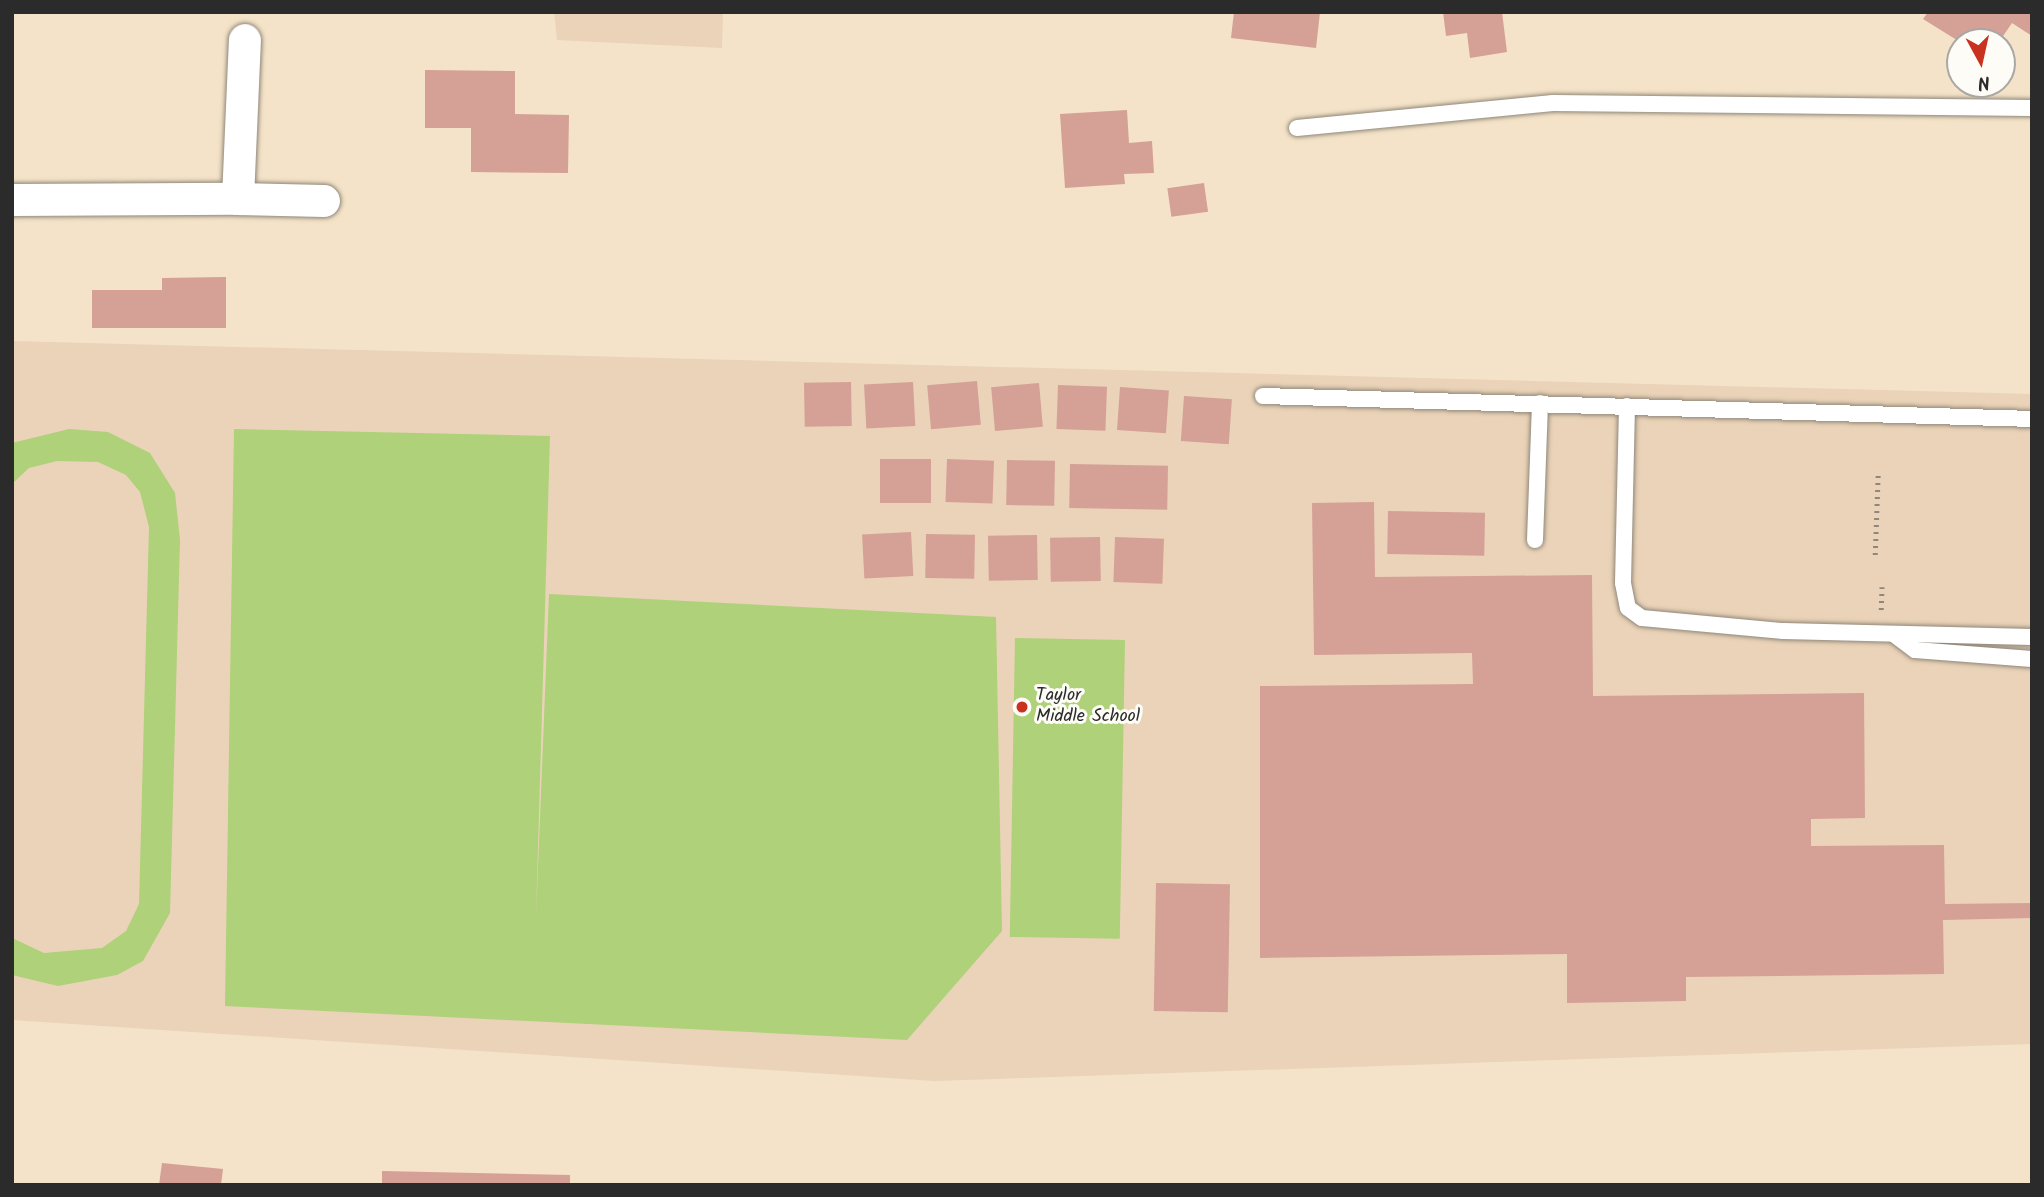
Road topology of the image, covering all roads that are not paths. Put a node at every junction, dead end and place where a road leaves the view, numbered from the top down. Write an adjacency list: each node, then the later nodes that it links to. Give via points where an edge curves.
1 (245, 40): 4 (street)
2 (2032, 108): 3 (lane, via 1553,103)
3 (1297, 128)
4 (237, 198): 5 (street); 6 (street)
5 (12, 200)
6 (324, 201)
7 (1264, 396): 8 (lane)
8 (1540, 403): 9 (lane); 11 (lane)
9 (1627, 406): 10 (lane); 12 (lane, via 1628,608 1642,618 1713,626)
10 (2032, 419)
11 (1535, 540)
12 (1895, 635): 13 (lane); 14 (lane, via 1915,650)
13 (2032, 637)
14 (2032, 659)

